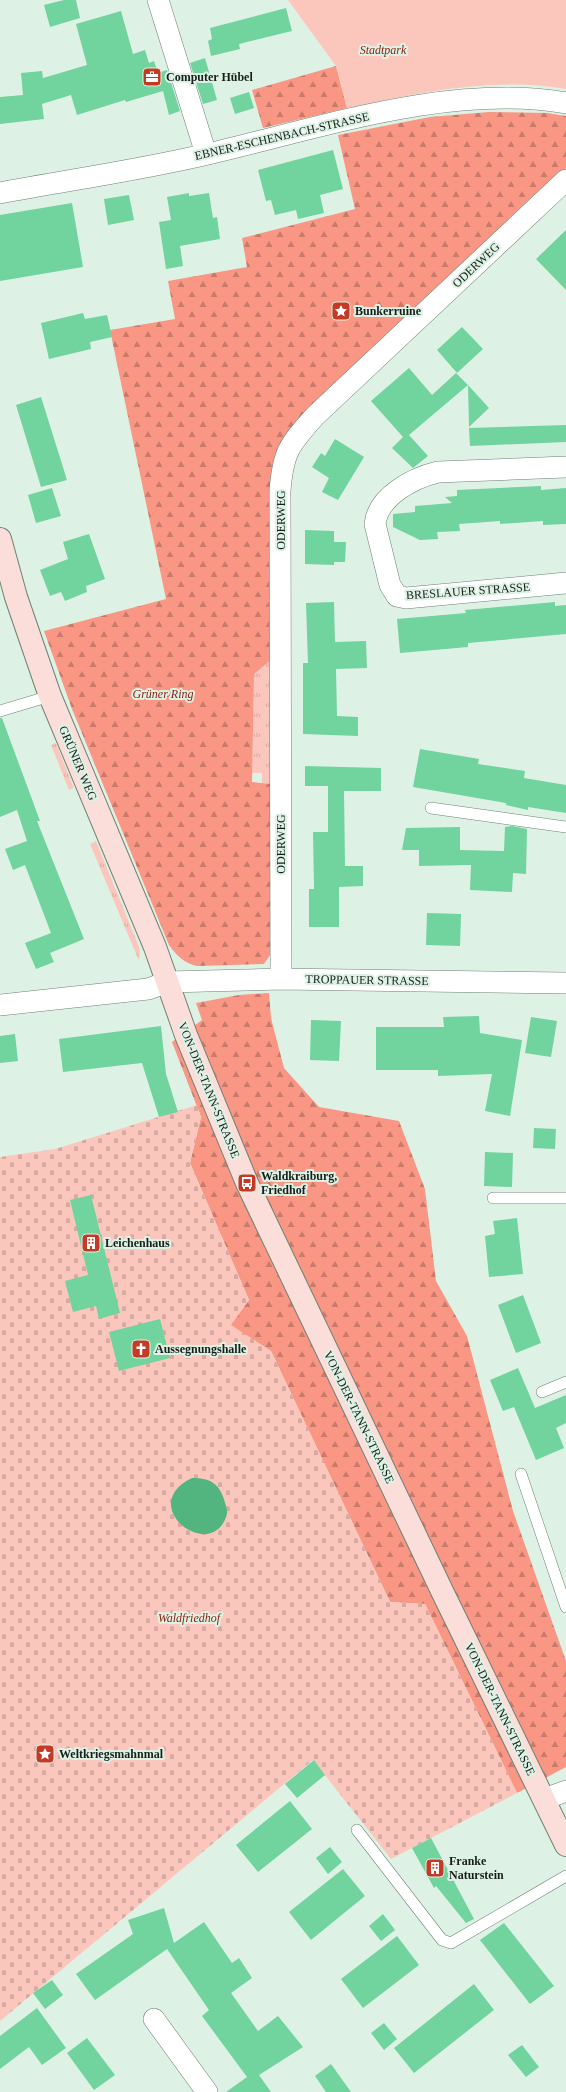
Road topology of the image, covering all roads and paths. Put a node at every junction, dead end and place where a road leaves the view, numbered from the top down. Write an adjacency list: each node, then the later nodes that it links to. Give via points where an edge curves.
1 (158, 0): 3 (street)
2 (566, 103): 3 (street, EBNER-ESCHENBACH-STRASSE, via 549,100 488,99 431,103 342,121)
3 (206, 154): 5 (street, EBNER-ESCHENBACH-STRASSE)
4 (566, 180): 13 (street, ODERWEG, via 315,416 289,448 284,460 280,492)
5 (0, 193)
6 (566, 467): 8 (street, BRESLAUER STRASSE, via 438,472 424,475 385,501 376,514 375,524 390,585 397,596 406,598)
7 (0, 539): 9 (street, GRÜNER WEG, via 16,597)
8 (566, 583)
9 (50, 696): 10 (lane); 14 (street, GRÜNER WEG)
10 (0, 711)
11 (431, 808): 12 (lane)
12 (566, 827)
13 (281, 979): 14 (street, TROPPAUER STRASSE); 15 (street, TROPPAUER STRASSE)
14 (168, 982): 16 (street, TROPPAUER STRASSE, via 148,989); 24 (street, VON-DER-TANN-STRASSE, via 186,1035 247,1183)
15 (566, 984)
16 (0, 1005)
17 (493, 1198): 18 (lane)
18 (566, 1198)
19 (566, 1382): 20 (lane)
20 (542, 1392)
21 (521, 1474): 22 (lane)
22 (566, 1607)
23 (566, 1791): 24 (street)
24 (544, 1798): 26 (street, VON-DER-TANN-STRASSE)
25 (357, 1830): 27 (lane, via 442,1940 452,1943)
26 (566, 1845)
27 (566, 1876)
28 (154, 2019): 29 (street)
29 (207, 2092)

